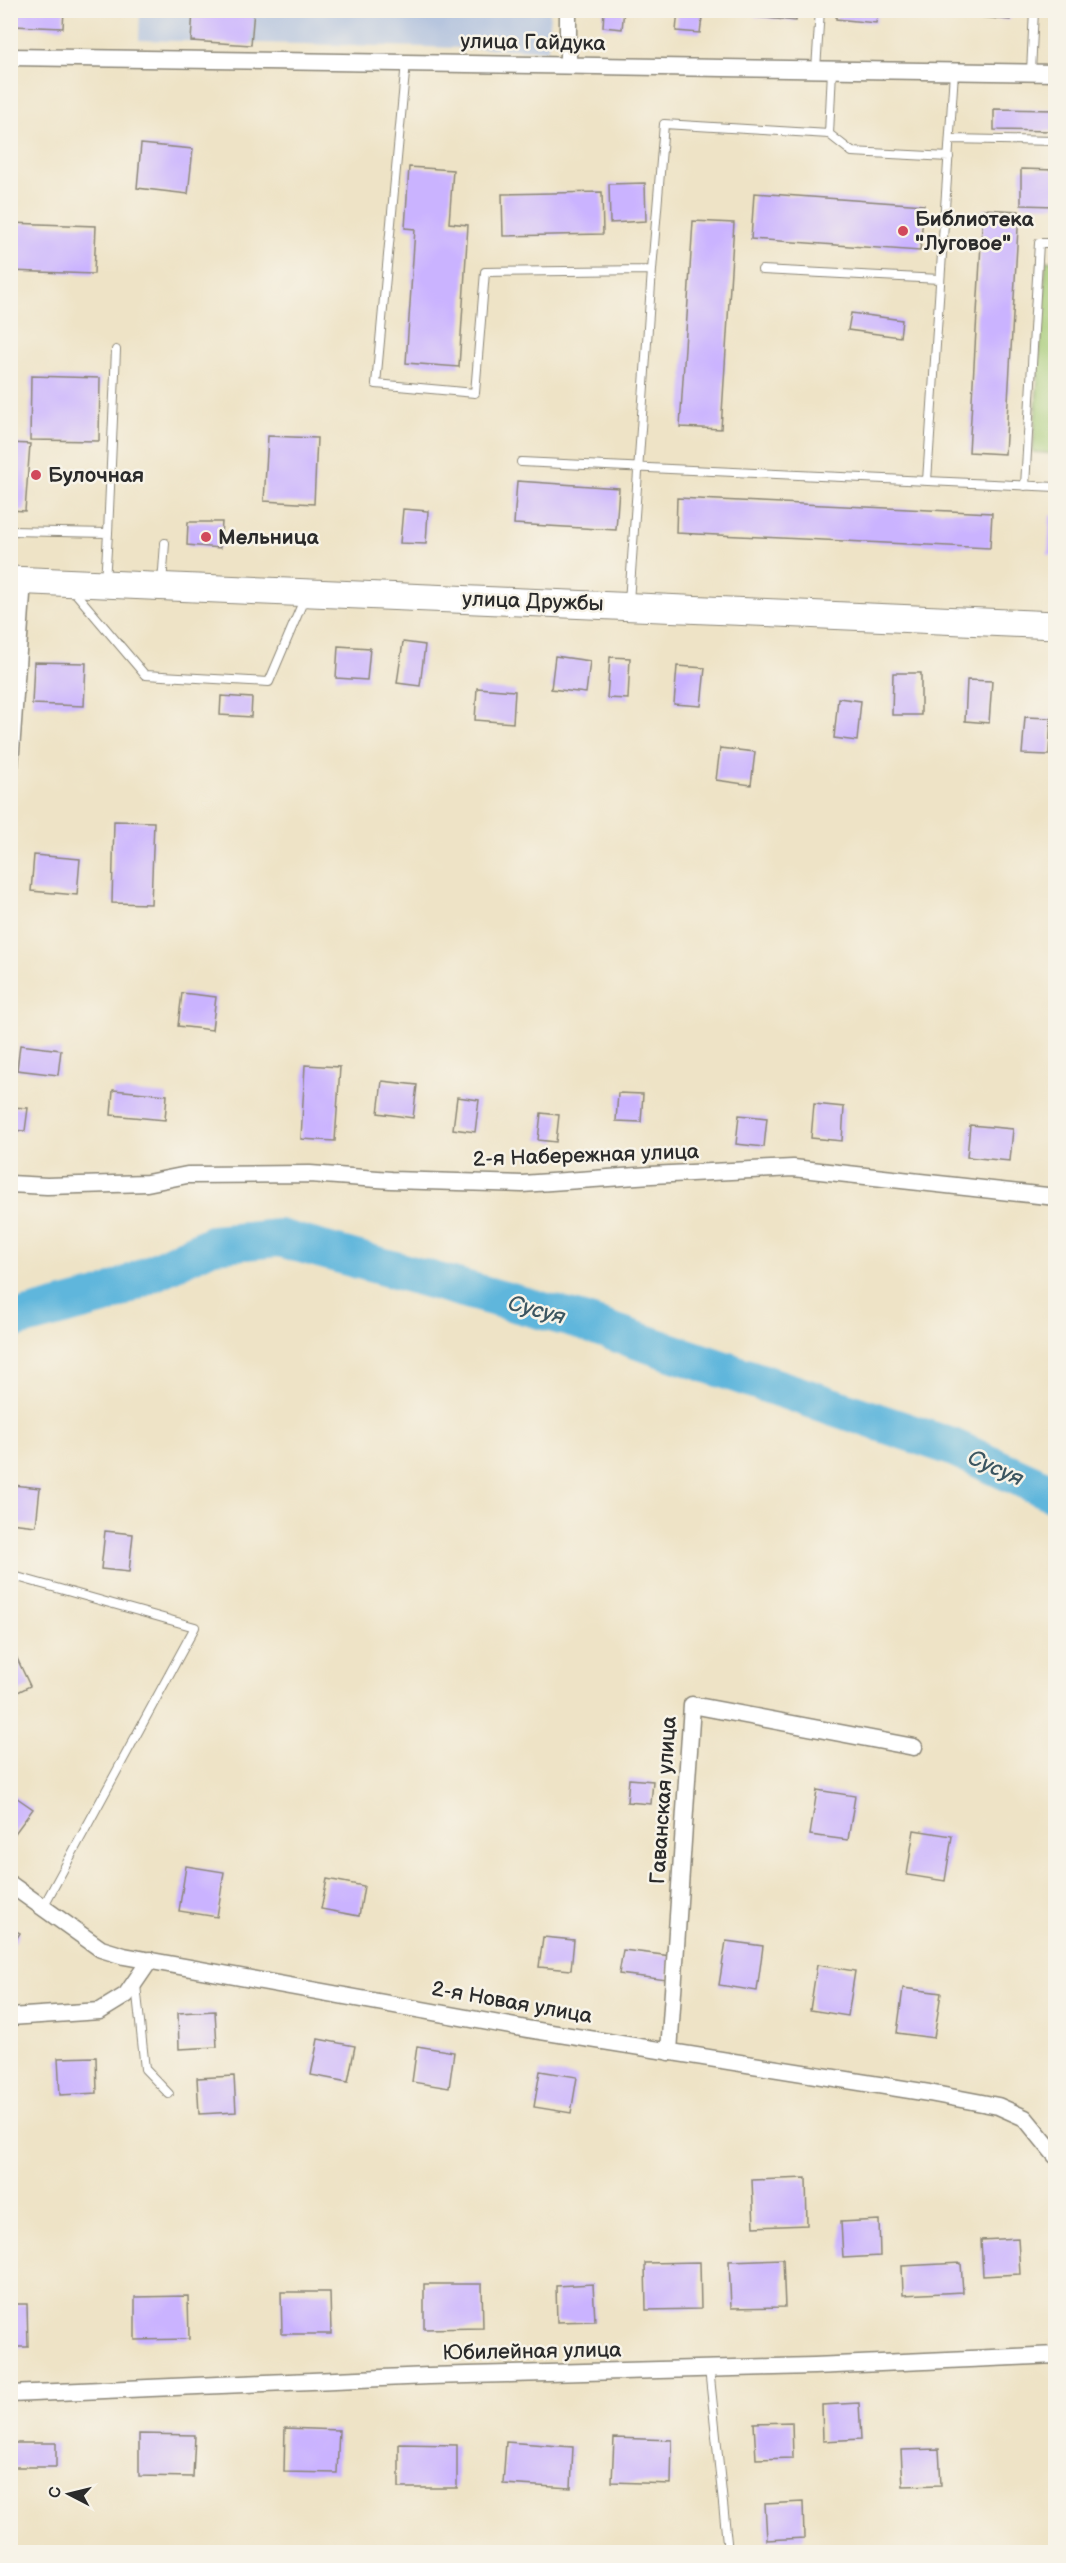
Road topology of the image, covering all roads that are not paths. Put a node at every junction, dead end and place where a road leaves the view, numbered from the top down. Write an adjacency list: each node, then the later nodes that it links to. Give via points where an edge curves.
1 (568, 10): 6 (street)
2 (820, 10): 7 (lane)
3 (1034, 10): 9 (lane)
4 (10, 57): 5 (street, улица Гайдука)
5 (406, 62): 6 (street, улица Гайдука); 16 (lane, via 376,384 475,393 486,272)
6 (568, 65): 7 (street, улица Гайдука)
7 (824, 69): 8 (street, улица Гайдука); 11 (lane)
8 (954, 72): 9 (street, улица Гайдука); 12 (lane)
9 (1031, 72): 10 (street, улица Гайдука)
10 (1056, 73)
11 (829, 134): 14 (lane, via 852,152); 16 (lane, via 664,124)
12 (950, 139): 13 (lane); 14 (lane)
13 (1056, 141)
14 (949, 157): 18 (lane)
15 (1056, 243): 23 (lane, via 1039,243)
16 (652, 270): 21 (lane)
17 (762, 270): 18 (lane)
18 (940, 279): 22 (lane)
19 (116, 350): 26 (lane)
20 (521, 462): 21 (lane)
21 (638, 468): 22 (lane); 33 (lane)
22 (927, 481): 23 (lane)
23 (1025, 486): 24 (lane)
24 (1056, 487)
25 (10, 531): 26 (lane)
26 (108, 533): 30 (lane)
27 (165, 543): 31 (lane)
28 (17, 580): 29 (main road, улица Дружбы); 35 (street)
29 (66, 582): 30 (main road, улица Дружбы); 32 (lane, via 145,675 269,682)
30 (105, 584): 31 (main road, улица Дружбы)
31 (162, 585): 32 (main road, улица Дружбы)
32 (308, 592): 33 (main road, улица Дружбы)
33 (628, 605): 34 (main road, улица Дружбы)
34 (1056, 625)
35 (14, 650): 36 (street)
36 (10, 765)
37 (10, 1184): 38 (street, 2-я Набережная улица, via 147,1183 187,1175 310,1174 522,1184 793,1168)
38 (1056, 1197)
39 (10, 1575): 42 (lane, via 195,1627)
40 (914, 1747): 46 (street, Гаванская улица, via 692,1705)
41 (10, 1884): 42 (street, 2-я Новая улица)
42 (43, 1907): 43 (street, 2-я Новая улица, via 101,1949)
43 (150, 1960): 44 (street); 46 (street, 2-я Новая улица)
44 (135, 1981): 45 (street, via 126,1995 100,2011); 47 (lane, via 146,2069)
45 (10, 2018)
46 (669, 2052): 48 (street, 2-я Новая улица, via 998,2106 1025,2118)
47 (169, 2094)
48 (1056, 2156)
49 (1056, 2355): 50 (street, Юбилейная улица)
50 (710, 2368): 51 (street, Юбилейная улица); 52 (lane)
51 (10, 2394)
52 (728, 2553)

